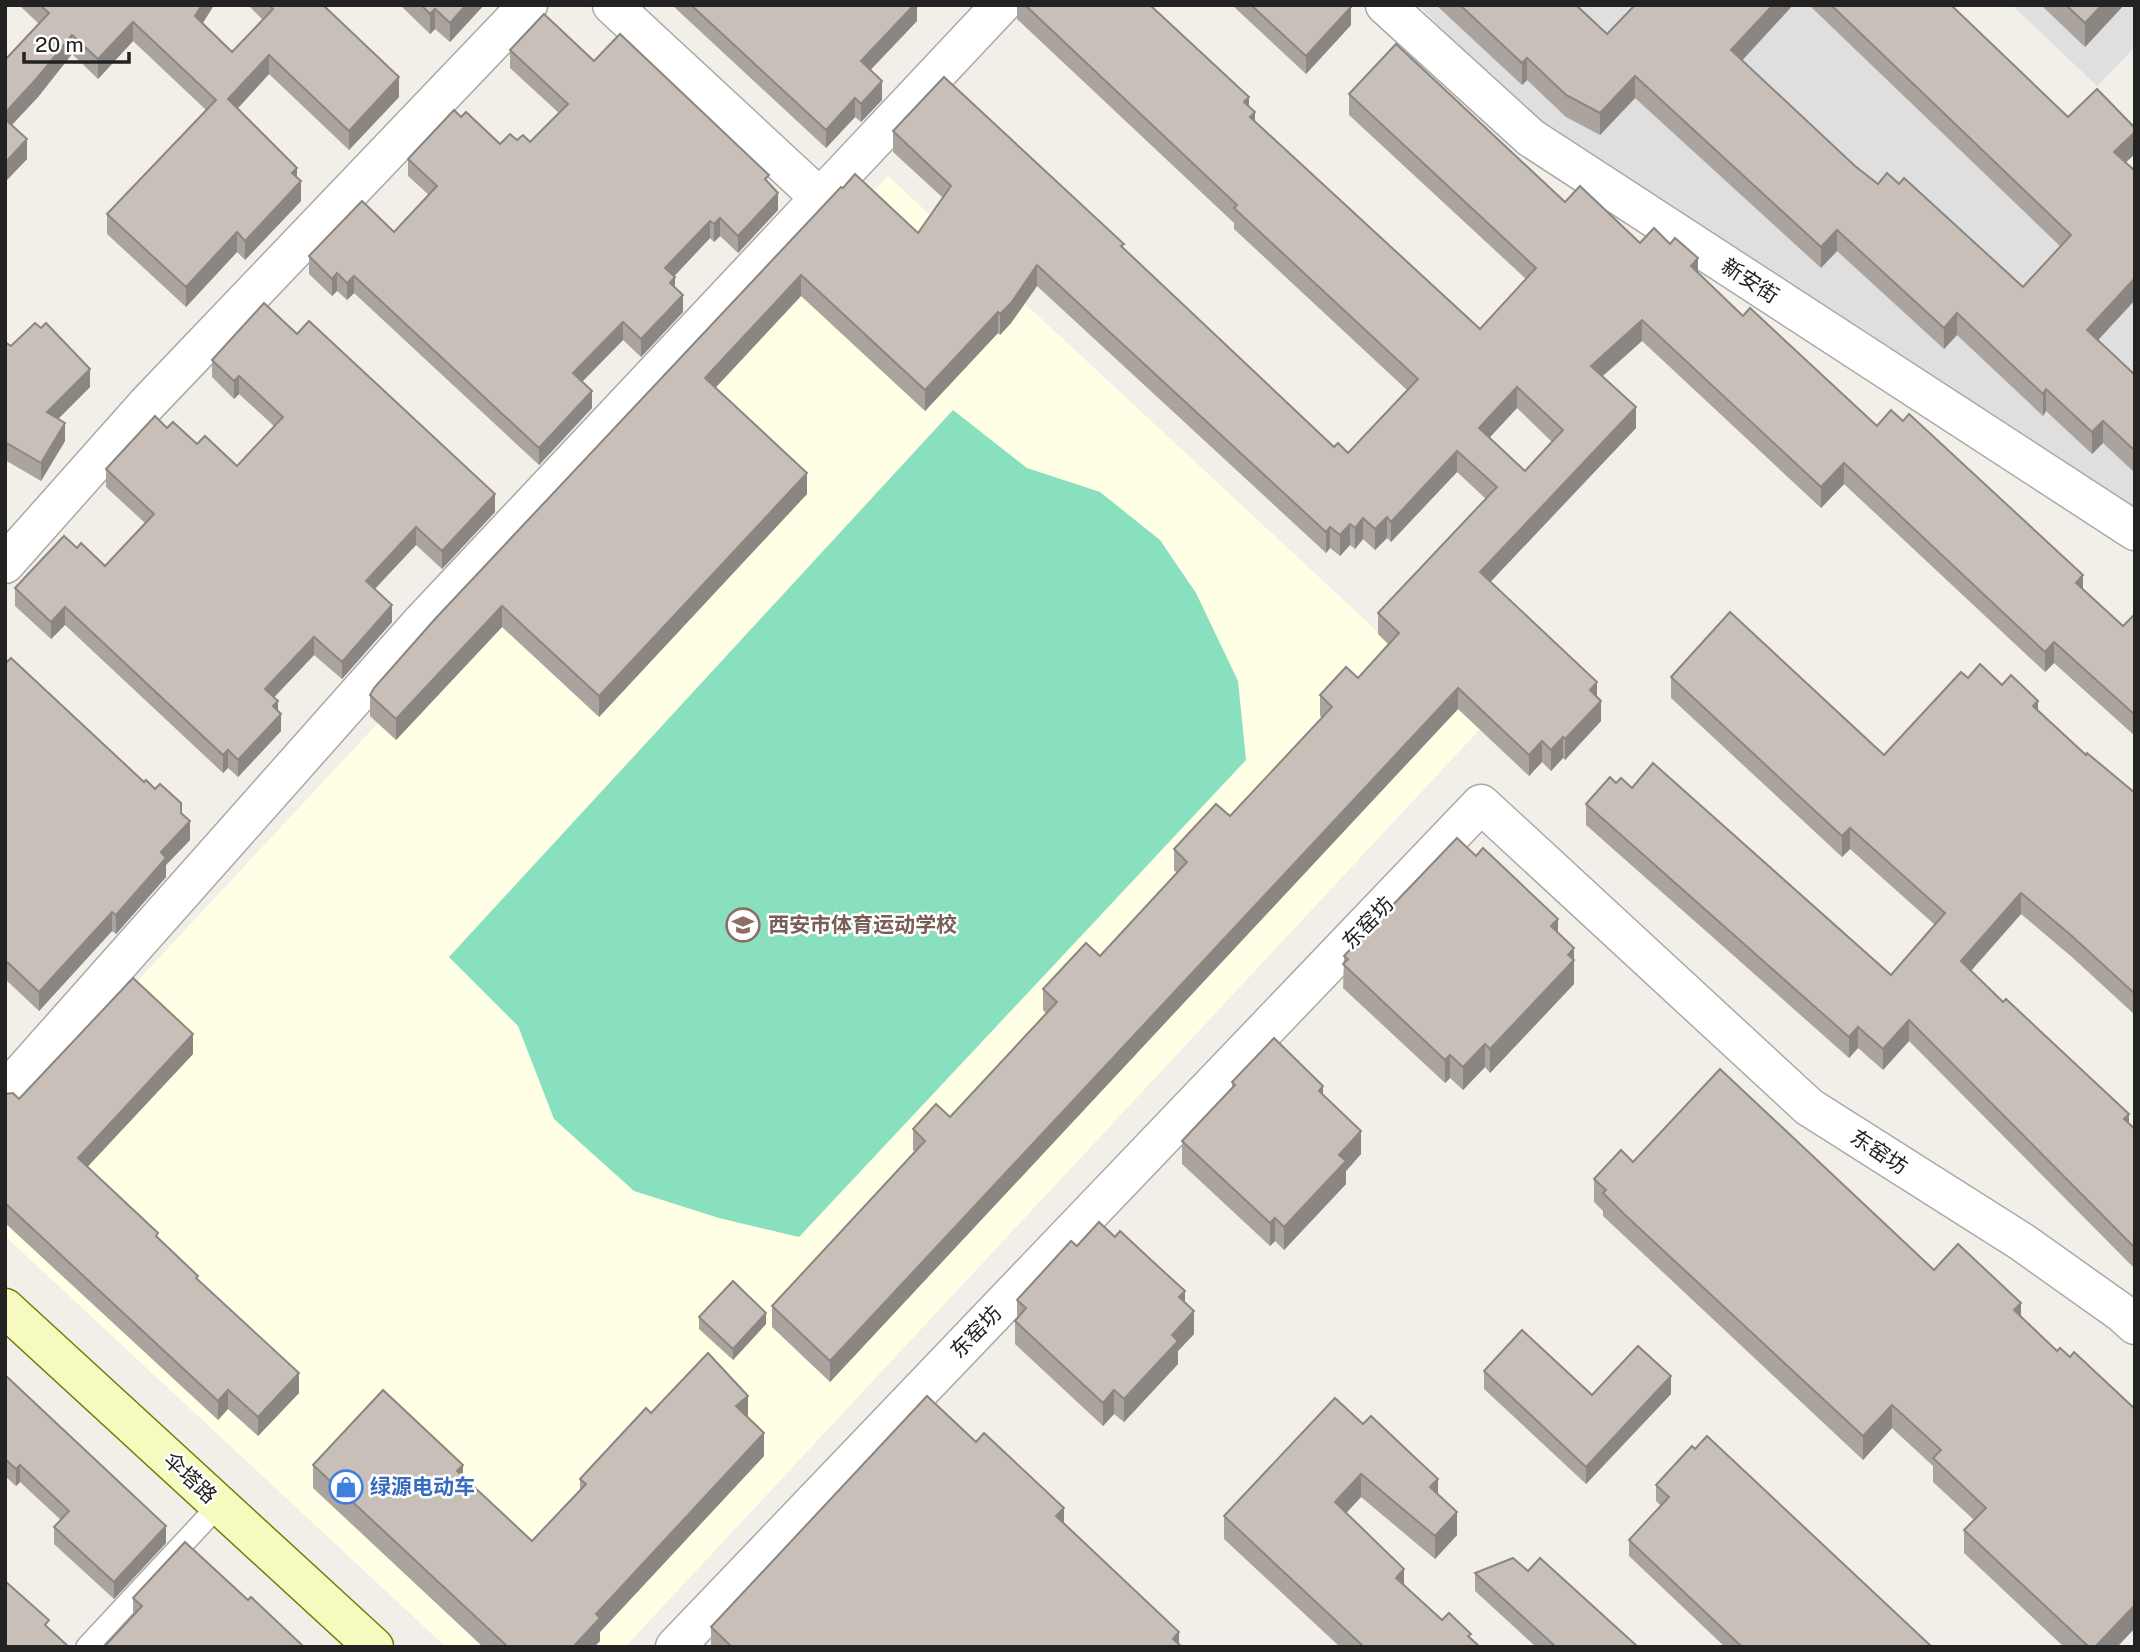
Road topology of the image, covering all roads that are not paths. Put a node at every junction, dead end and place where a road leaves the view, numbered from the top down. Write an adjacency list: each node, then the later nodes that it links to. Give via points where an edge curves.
1 (528, 5): 7 (street, via 147,404)
2 (612, 5): 5 (street)
3 (1001, 5): 5 (street)
4 (1385, 5): 6 (street, 新安街, via 1531,138)
5 (820, 198): 8 (street, via 419,625)
6 (2135, 531)
7 (5, 564)
8 (5, 1092)
9 (5, 1308): 11 (street, 伞塔路)
10 (2135, 1325): 14 (street, 东窑坊, via 2022,1242 1809,1107 1481,804)
11 (219, 1505): 12 (lane); 13 (street, 伞塔路)
12 (87, 1647)
13 (374, 1647)
14 (675, 1647)

